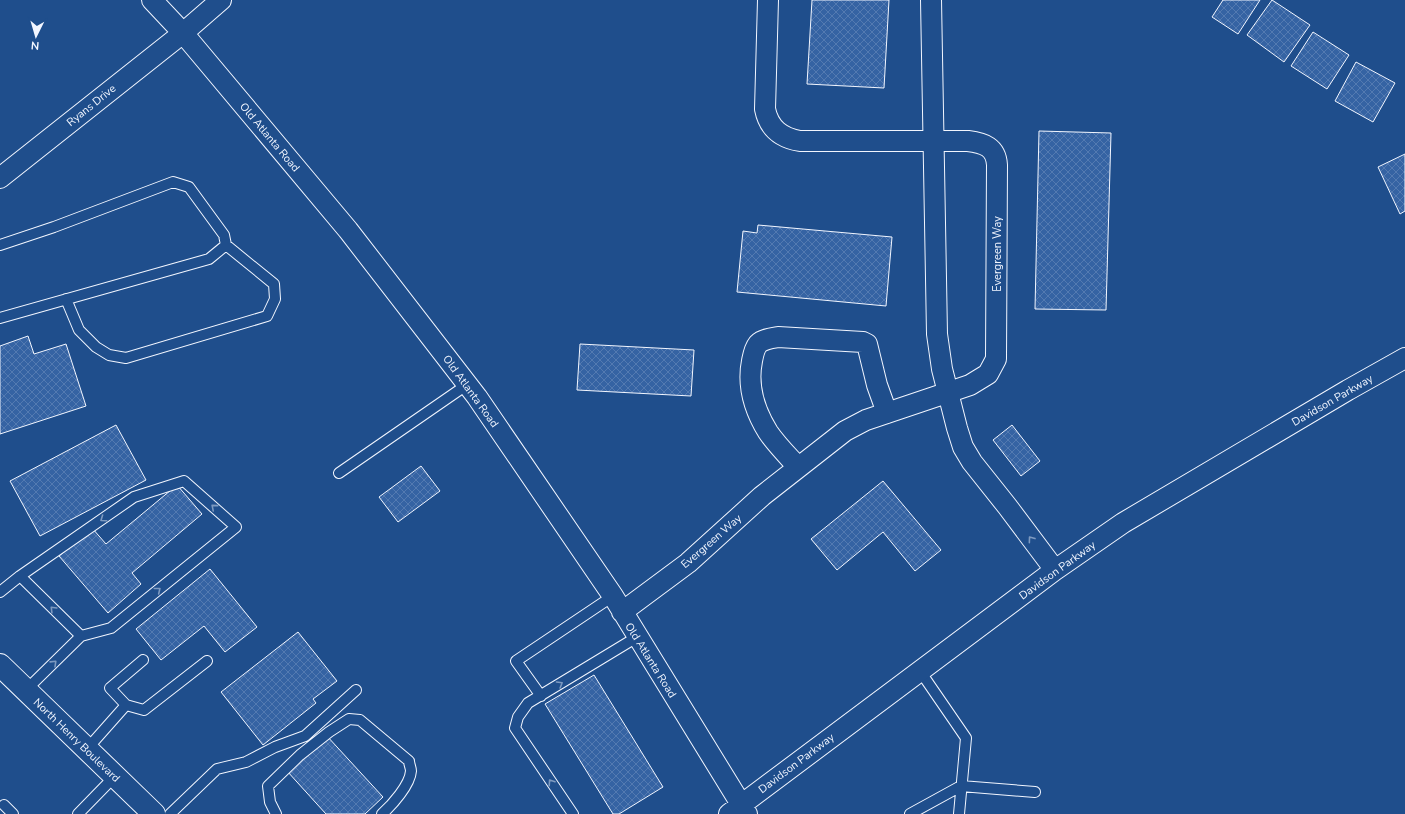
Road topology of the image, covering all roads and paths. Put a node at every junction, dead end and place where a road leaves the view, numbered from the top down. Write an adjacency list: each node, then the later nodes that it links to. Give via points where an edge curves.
1 (152, 0): 5 (street, Old Atlanta Road)
2 (221, 0): 5 (street, Ryans Drive)
3 (768, 0): 6 (street, Evergreen Way, via 764,101 766,116 775,131 800,141)
4 (931, 0): 6 (street)
5 (182, 33): 7 (street, Ryans Drive); 13 (street, Old Atlanta Road, via 348,230)
6 (933, 141): 14 (street, via 937,334); 14 (street, Evergreen Way, via 976,142 989,147 997,157 996,358 988,374 970,385)
7 (0, 178)
8 (0, 245): 9 (lane, via 173,182 189,187 224,236)
9 (226, 246): 10 (lane, via 209,258); 10 (lane, via 274,284 275,299 267,316 126,358 108,355 96,347 79,330)
10 (66, 299): 11 (lane)
11 (0, 318)
12 (1405, 358): 18 (street, Davidson Parkway, via 1123,523)
13 (468, 384): 17 (lane); 21 (street, Old Atlanta Road)
14 (948, 392): 15 (street, Evergreen Way); 18 (street, one-way to 14, via 972,462 963,447)
15 (887, 413): 16 (street, Evergreen Way, via 845,431); 16 (street, via 877,385 868,345 863,342 778,337 759,344 753,353 750,377 756,408 768,432)
16 (798, 467): 21 (street, Evergreen Way, via 688,563)
17 (339, 472)
18 (1055, 570): 27 (street, Davidson Parkway)
19 (20, 576): 20 (lane); 22 (lane, one-way to 19); 22 (lane, one-way to 19, via 111,628 236,527 184,481 134,497)
20 (0, 592)
21 (617, 604): 23 (street, Old Atlanta Road); 30 (lane, via 516,661)
22 (81, 636): 28 (lane, one-way to 22)
23 (637, 637): 30 (lane, one-way to 23); 37 (street, Old Atlanta Road)
24 (143, 660): 31 (lane, via 110,688)
25 (206, 661): 31 (lane, via 144,710)
26 (0, 665): 28 (highway, North Henry Boulevard)
27 (920, 671): 34 (lane, via 966,738); 37 (street, Davidson Parkway)
28 (26, 690): 32 (highway, North Henry Boulevard)
29 (356, 690): 41 (lane, via 305,736 275,747 246,762 217,769)
30 (541, 696): 44 (lane, one-way to 30, via 515,728 518,717 528,703)
31 (126, 705): 32 (lane)
32 (87, 749): 33 (highway, North Henry Boulevard)
33 (115, 776): 39 (lane); 40 (highway, North Henry Boulevard)
34 (961, 786): 35 (lane); 45 (lane); 46 (lane)
35 (1035, 792)
36 (4, 805): 38 (lane)
37 (739, 811)
38 (13, 814)
39 (78, 814)
40 (154, 814)
41 (170, 814)
42 (276, 814): 43 (lane, via 270,802 268,786 300,754 349,719 360,720 409,761 411,771 407,783 393,804)
43 (382, 814)
44 (572, 814)
45 (910, 814)
46 (959, 814)

